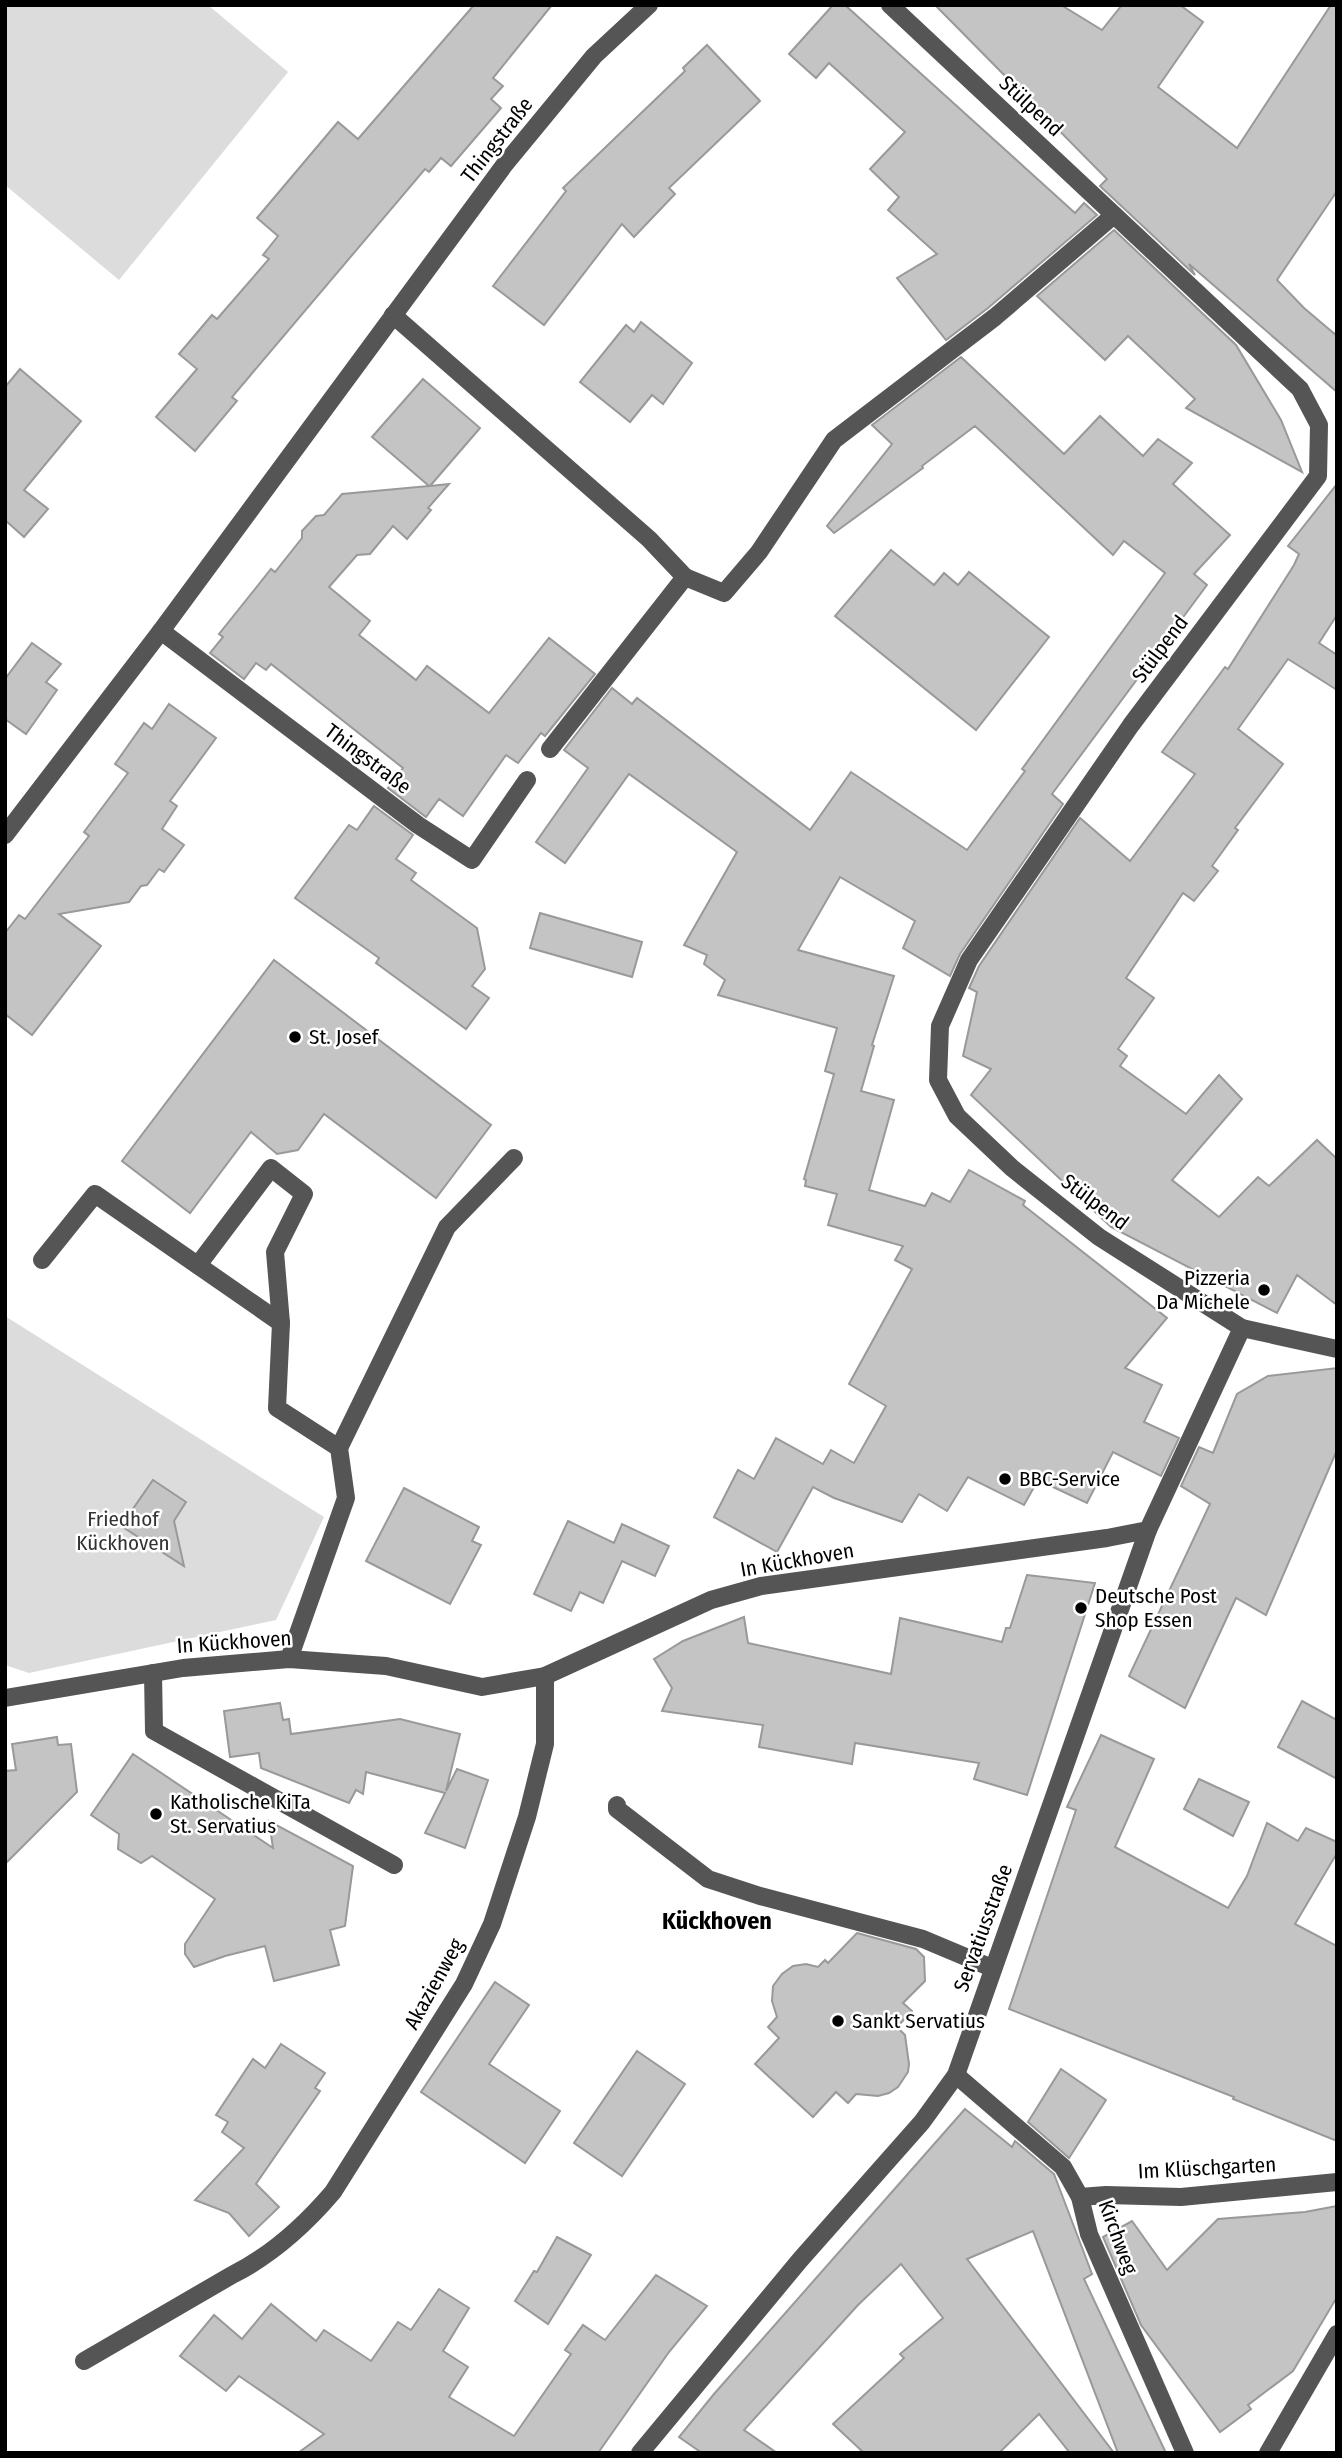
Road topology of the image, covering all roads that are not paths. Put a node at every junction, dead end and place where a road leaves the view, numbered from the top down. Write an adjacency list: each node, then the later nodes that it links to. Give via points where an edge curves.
1 (649, 5): 4 (street, Thingstraße, via 594,56 521,144)
2 (890, 5): 3 (street, Stülpend)
3 (1114, 215): 5 (street, via 995,317 834,440 759,552 724,593); 14 (street, Stülpend, via 1300,389 1319,425 1318,476 1131,726 969,960 940,1026 938,1080 957,1116 1012,1168 1099,1237)
4 (393, 315): 5 (street, via 649,539); 6 (street, Thingstraße)
5 (685, 577): 7 (street)
6 (161, 631): 8 (street, Thingstraße, via 471,860); 9 (street, Thingstraße)
7 (550, 749)
8 (527, 780)
9 (5, 835)
10 (514, 1158): 16 (street, via 447,1227)
11 (43, 1260): 12 (street, via 95,1194)
12 (198, 1265): 13 (street); 13 (street, via 271,1168 304,1194 275,1252)
13 (281, 1323): 16 (street, via 277,1408)
14 (1242, 1328): 15 (street); 17 (street)
15 (1337, 1349)
16 (339, 1448): 18 (street, via 346,1498)
17 (1149, 1530): 20 (street, In Kückhoven, via 761,1587 711,1600); 24 (street, Servatiusstraße)
18 (289, 1659): 19 (street, In Kückhoven); 20 (street, In Kückhoven, via 386,1666 482,1687)
19 (153, 1673): 21 (street, In Kückhoven); 23 (street, In Kückhoven, via 154,1731)
20 (545, 1676): 29 (street, Akazienweg, via 545,1744 492,1924 464,1984 333,2192 309,2220 256,2263)
21 (5, 1698)
22 (617, 1805): 24 (street, via 709,1877 760,1896 924,1936)
23 (394, 1866)
24 (992, 1968): 25 (street, Servatiusstraße)
25 (956, 2076): 27 (street, Kirchweg, via 1063,2167); 30 (street, Servatiusstraße)
26 (1337, 2182): 27 (street, Im Klüschgarten, via 1181,2197)
27 (1080, 2197): 31 (street, Kirchweg, via 1089,2234)
28 (1337, 2334): 32 (street)
29 (84, 2361)
30 (640, 2453)
31 (1185, 2453)
32 (1268, 2453)

